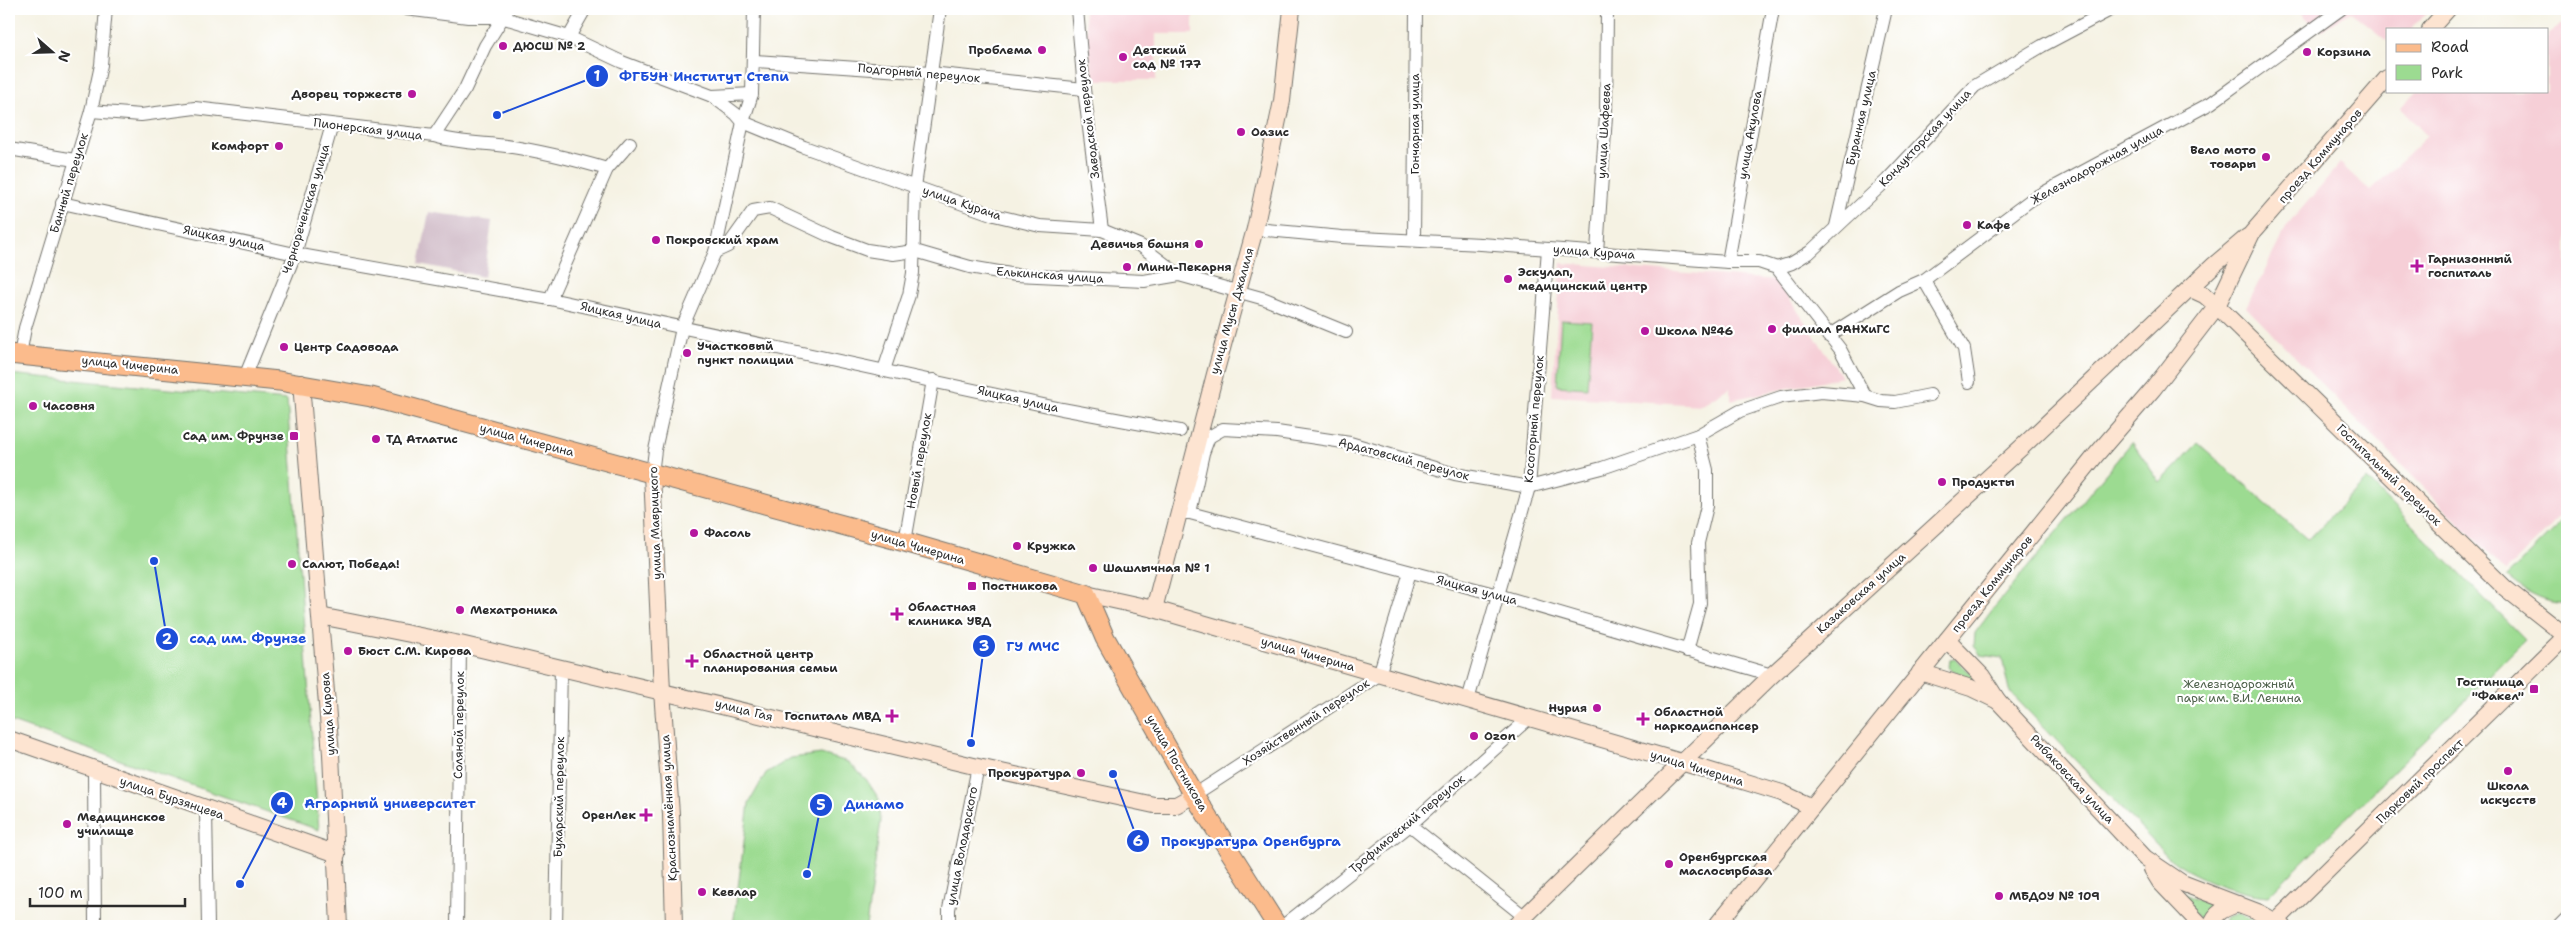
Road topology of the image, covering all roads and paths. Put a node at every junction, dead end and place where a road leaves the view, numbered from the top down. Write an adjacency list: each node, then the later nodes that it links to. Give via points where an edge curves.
1 (106, 9): 25 (street, Банный переулок, via 101,65)
2 (406, 9): 15 (street)
3 (585, 9): 18 (street)
4 (754, 9): 19 (street, улица Маврицкого)
5 (940, 9): 20 (street)
6 (1077, 9): 22 (street, Заводской переулок)
7 (1292, 9): 36 (street, улица Мусы Джалиля, via 1282,101)
8 (1416, 9): 39 (street, Гончарная улица)
9 (1607, 9): 43 (street, улица Шафеева, via 1606,116)
10 (1773, 9): 45 (street, улица Акулова)
11 (1886, 9): 35 (street, Буранная улица)
12 (2112, 9): 35 (street, Кондукторская улица, via 1975,86 1887,180)
13 (2341, 9): 48 (street, Железнодорожная улица, via 2210,103 2032,199)
14 (2448, 9): 17 (street)
15 (452, 11): 16 (street, via 468,17)
16 (504, 13): 18 (street); 28 (street, via 464,89)
17 (2431, 28)
18 (569, 37): 24 (street, via 622,62)
19 (754, 61): 20 (street, Подгорный переулок); 23 (street, улица Маврицкого)
20 (930, 73): 22 (street, Подгорный переулок); 33 (street)
21 (2386, 79): 38 (street, проезд Коммунаров)
22 (1084, 89): 37 (street, Заводской переулок)
23 (752, 94): 24 (street); 26 (street, улица Маврицкого)
24 (712, 96): 26 (street, улица Курача)
25 (91, 111): 27 (street, Пионерская улица, via 141,115 195,108); 31 (street, Банный переулок)
26 (743, 122): 33 (street, улица Курача); 42 (street, улица Маврицкого)
27 (332, 125): 28 (street, Пионерская улица); 44 (street, Чернореченская улица)
28 (434, 136): 32 (street, Пионерская улица, via 455,142 555,154)
29 (630, 143): 32 (street)
30 (9, 149): 31 (street)
31 (76, 160): 34 (street, Банный переулок)
32 (607, 169): 51 (street)
33 (915, 186): 37 (street, улица Курача, via 994,215 1040,226); 41 (street)
34 (62, 203): 44 (street, Яицкая улица); 56 (street, Банный переулок, via 25,328)
35 (1836, 226): 46 (street, Кондукторская улица, via 1810,252)
36 (1255, 229): 39 (street, улица Курача); 50 (street, улица Мусы Джалиля)
37 (1102, 230): 47 (street, улица Курача, via 1141,246)
38 (2252, 233): 49 (street, проезд Коммунаров); 52 (street, проезд Коммунаров)
39 (1414, 240): 40 (street, улица Курача)
40 (1548, 249): 43 (street, улица Курача); 67 (street, Косогорный переулок)
41 (915, 251): 42 (street, Елькинская улица, via 893,254 866,250 770,208 761,208 753,211 728,246); 47 (street, Елькинская улица, via 970,267 1016,274 1144,281); 57 (street, via 909,295)
42 (715, 252): 53 (street, улица Маврицкого)
43 (1597, 252): 45 (street, улица Курача)
44 (295, 254): 51 (street, Яицкая улица); 58 (street, Чернореченская улица)
45 (1728, 262): 46 (street, улица Курача, via 1759,262)
46 (1777, 268): 55 (street)
47 (1179, 275): 50 (street, Елькинская улица)
48 (1924, 280): 55 (street, Железнодорожная улица, via 1899,291); 60 (street, via 1964,349)
49 (2191, 289): 52 (street); 81 (street, Казаковская улица)
50 (1238, 291): 54 (street, Елькинская улица); 68 (street, улица Мусы Джалиля, via 1214,374)
51 (550, 299): 53 (street, Яицкая улица)
52 (2217, 306): 75 (street, Госпитальный переулок, via 2505,588); 76 (street, проезд Коммунаров, via 2154,389 2096,455)
53 (682, 328): 57 (street, Яицкая улица); 66 (street, улица Маврицкого)
54 (1346, 332)
55 (1828, 336): 63 (street, via 1840,349)
56 (14, 354): 58 (main road, улица Чичерина)
57 (884, 370): 59 (street, Яицкая улица)
58 (245, 376): 61 (main road, улица Чичерина)
59 (933, 380): 64 (street, Яицкая улица); 69 (street, Новый переулок)
60 (1969, 382)
61 (301, 384): 66 (main road, улица Чичерина, via 371,397); 74 (street, улица Кирова)
62 (1930, 395): 63 (street, Ардатовский переулок, via 1896,402)
63 (1865, 396): 65 (street, Ардатовский переулок, via 1821,392 1781,398 1740,411)
64 (1180, 431)
65 (1698, 435): 67 (street, Ардатовский переулок, via 1602,468); 78 (street, via 1707,470 1707,506 1698,543 1700,604)
66 (652, 474): 69 (main road, улица Чичерина); 83 (street, улица Маврицкого)
67 (1529, 487): 68 (street, Ардатовский переулок, via 1455,474 1350,443 1277,432 1223,429 1209,437); 72 (street, Косогорный переулок)
68 (1185, 513): 70 (street, Яицкая улица); 73 (street, улица Мусы Джалиля)
69 (905, 542): 71 (main road, улица Чичерина)
70 (1410, 572): 72 (street, Яицкая улица); 82 (street, Хозяйственный переулок)
71 (1086, 594): 73 (street, улица Чичерина); 91 (main road, улица Постникова, via 1102,631)
72 (1498, 595): 78 (street, Яицкая улица); 84 (street, Косогорный переулок)
73 (1154, 609): 82 (street, улица Чичерина)
74 (320, 616): 77 (street, улица Гая); 95 (street, улица Кирова)
75 (2567, 636): 100 (street, Парковый проспект)
76 (1947, 640): 80 (street, проезд Коммунаров); 85 (street, Рыбаковская улица, via 1982,676)
77 (460, 644): 79 (street, улица Гая); 104 (street, Соляной переулок)
78 (1687, 651): 81 (street, Яицкая улица)
79 (561, 667): 83 (street, улица Гая); 105 (street, Бухарский переулок)
80 (1920, 672): 85 (street, Рыбаковская улица, via 1971,688); 92 (street, проезд Коммунаров)
81 (1772, 674): 88 (street, Казаковская улица)
82 (1379, 675): 84 (street, улица Чичерина); 91 (street, Хозяйственный переулок)
83 (662, 691): 89 (street, улица Гая); 106 (street, Краснознамённая улица, via 671,814)
84 (1468, 700): 86 (street, улица Чичерина)
85 (1998, 701): 96 (street, Рыбаковская улица)
86 (1528, 719): 88 (street, улица Чичерина); 94 (street, Трофимовский переулок)
87 (9, 739): 90 (street, улица Бурзянцева)
88 (1681, 762): 92 (street, улица Чичерина, via 1782,793); 99 (street, Казаковская улица)
89 (978, 767): 91 (street, улица Гая, via 1154,805 1176,805); 107 (street, улица Володарского, via 949,909)
90 (94, 770): 93 (street, улица Бурзянцева); 101 (street)
91 (1194, 795): 108 (main road, улица Постникова)
92 (1812, 807): 110 (street, проезд Коммунаров)
93 (206, 810): 95 (street, улица Бурзянцева); 102 (street)
94 (1410, 825): 99 (street); 109 (street, Трофимовский переулок)
95 (337, 854): 103 (street, улица Кирова)
96 (2145, 858): 97 (street, Рыбаковская улица, via 2182,883); 111 (street, Рыбаковская улица, via 2160,882)
97 (2238, 904): 100 (street, Рыбаковская улица); 112 (street, via 2224,908)
98 (2567, 918): 113 (street)
99 (1520, 921)
100 (2277, 925)
101 (95, 926)
102 (208, 926)
103 (339, 926)
104 (457, 926)
105 (556, 926)
106 (674, 926)
107 (949, 926)
108 (1277, 926)
109 (1283, 926)
110 (1716, 926)
111 (2202, 926)
112 (2211, 926)
113 (2558, 926)

